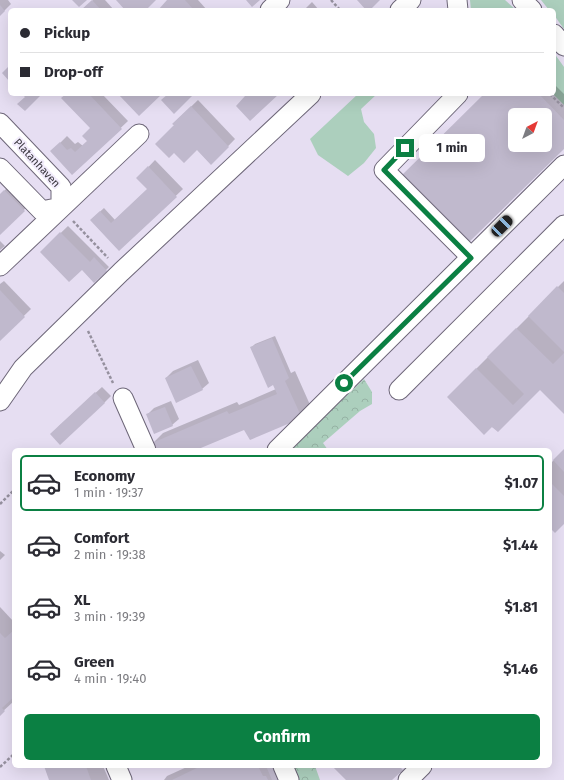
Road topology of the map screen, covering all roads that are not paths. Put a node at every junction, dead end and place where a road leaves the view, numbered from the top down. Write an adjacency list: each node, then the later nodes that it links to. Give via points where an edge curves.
1 (280, 0): 4 (street)
2 (411, 0): 5 (street)
3 (522, 0): 6 (street)
4 (272, 8)
5 (402, 8)
6 (530, 8)
7 (556, 36): 8 (street)
8 (564, 46)
9 (309, 96): 21 (street, via 23,368)
10 (456, 96): 17 (street, via 384,170)
11 (0, 123): 15 (street, Platanhaven, via 61,187)
12 (139, 134): 15 (street)
13 (564, 165): 17 (street)
14 (0, 168): 15 (street, via 42,211)
15 (61, 207): 18 (street)
16 (564, 225): 19 (street)
17 (471, 258): 23 (street)
18 (0, 266)
19 (399, 390)
20 (123, 398): 22 (street)
21 (0, 401)
22 (144, 448)
23 (279, 448)
24 (117, 768): 27 (street)
25 (284, 768): 28 (street)
26 (420, 768): 29 (street)
27 (122, 780)
28 (289, 780)
29 (408, 780)

